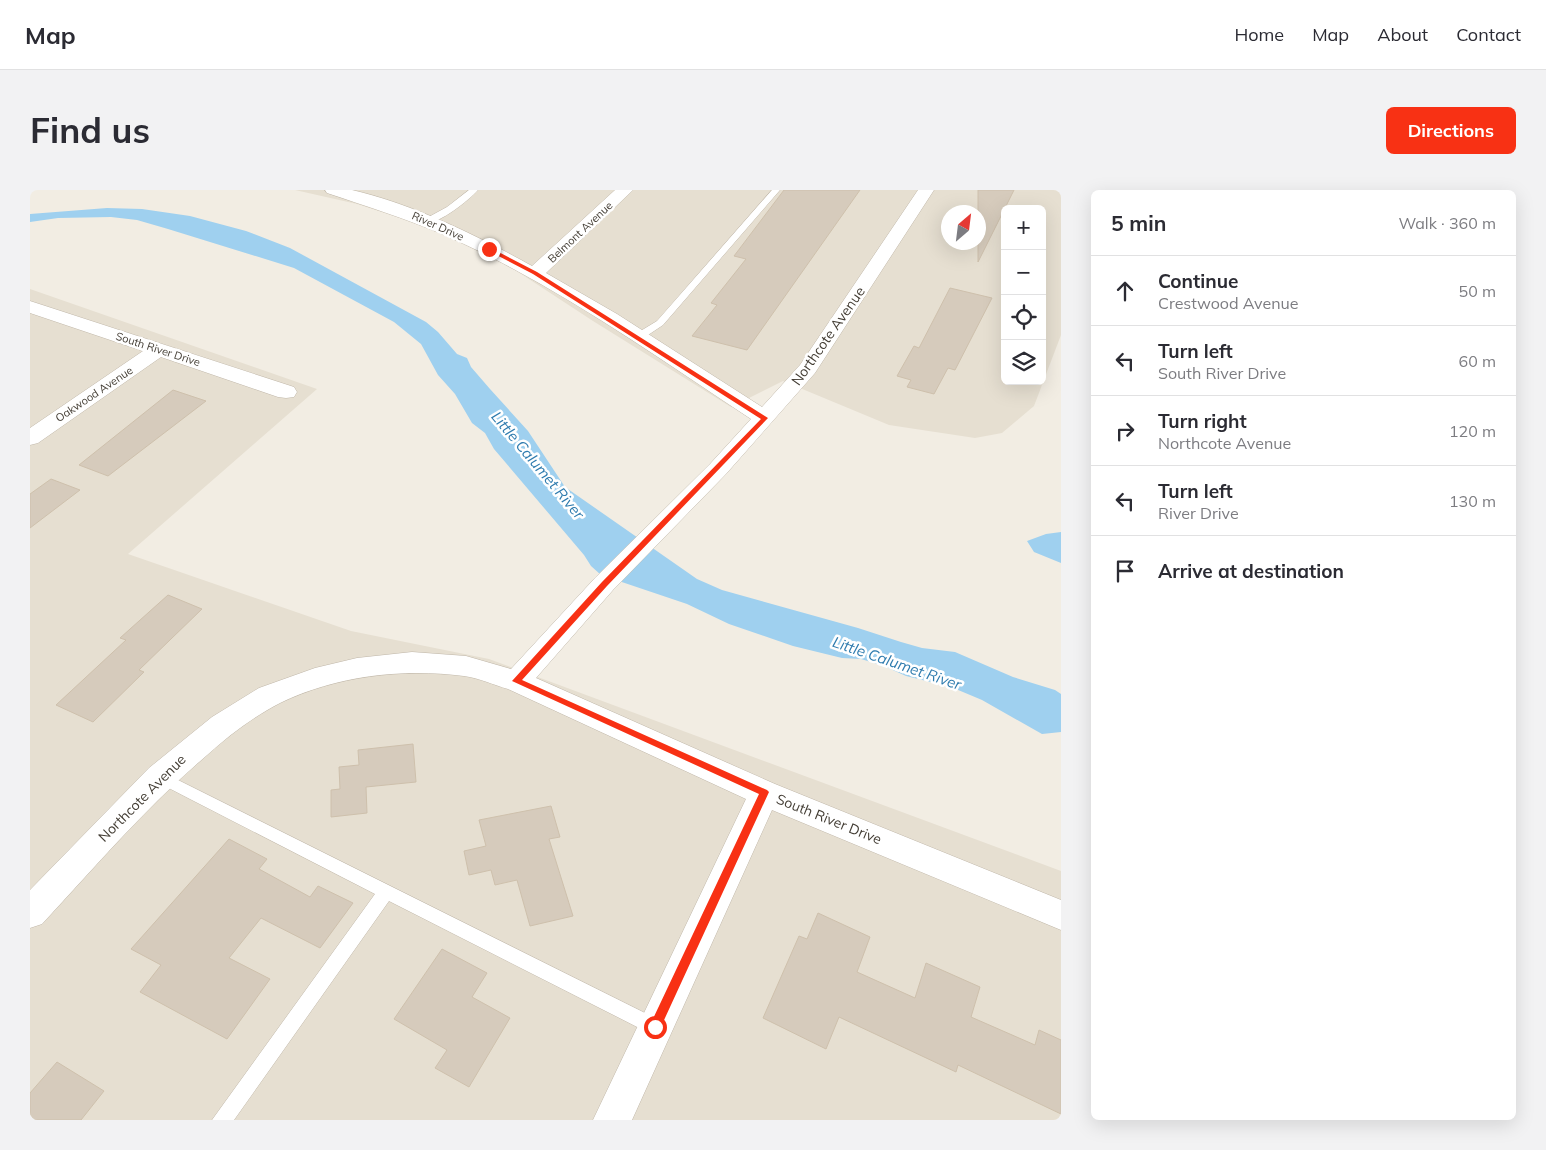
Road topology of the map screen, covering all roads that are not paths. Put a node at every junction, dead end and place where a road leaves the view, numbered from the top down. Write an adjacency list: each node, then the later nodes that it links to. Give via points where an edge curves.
1 (333, 190): 6 (street, River Drive)
2 (474, 190): 6 (lane)
3 (625, 190): 7 (street, Belmont Avenue)
4 (776, 190): 9 (lane, via 660,323)
5 (926, 190): 12 (street, Northcote Avenue, via 808,370)
6 (428, 221): 7 (street, River Drive)
7 (535, 273): 9 (street, River Drive)
8 (30, 307): 10 (street, South River Drive)
9 (638, 337): 12 (street, River Drive)
10 (158, 350): 11 (street, South River Drive); 13 (street, Oakwood Avenue)
11 (286, 392)
12 (765, 418): 14 (street, Northcote Avenue, via 604,584)
13 (30, 438)
14 (517, 681): 15 (street, Northcote Avenue, via 466,666 412,662 357,668 315,678 268,696 222,725); 16 (street, South River Drive)
15 (160, 777): 17 (lane); 18 (street, Northcote Avenue)
16 (764, 792): 19 (street, South River Drive); 20 (street)
17 (387, 891): 20 (lane); 21 (lane)
18 (30, 913)
19 (1061, 915)
20 (655, 1027): 22 (street)
21 (222, 1120)
22 (612, 1120)

